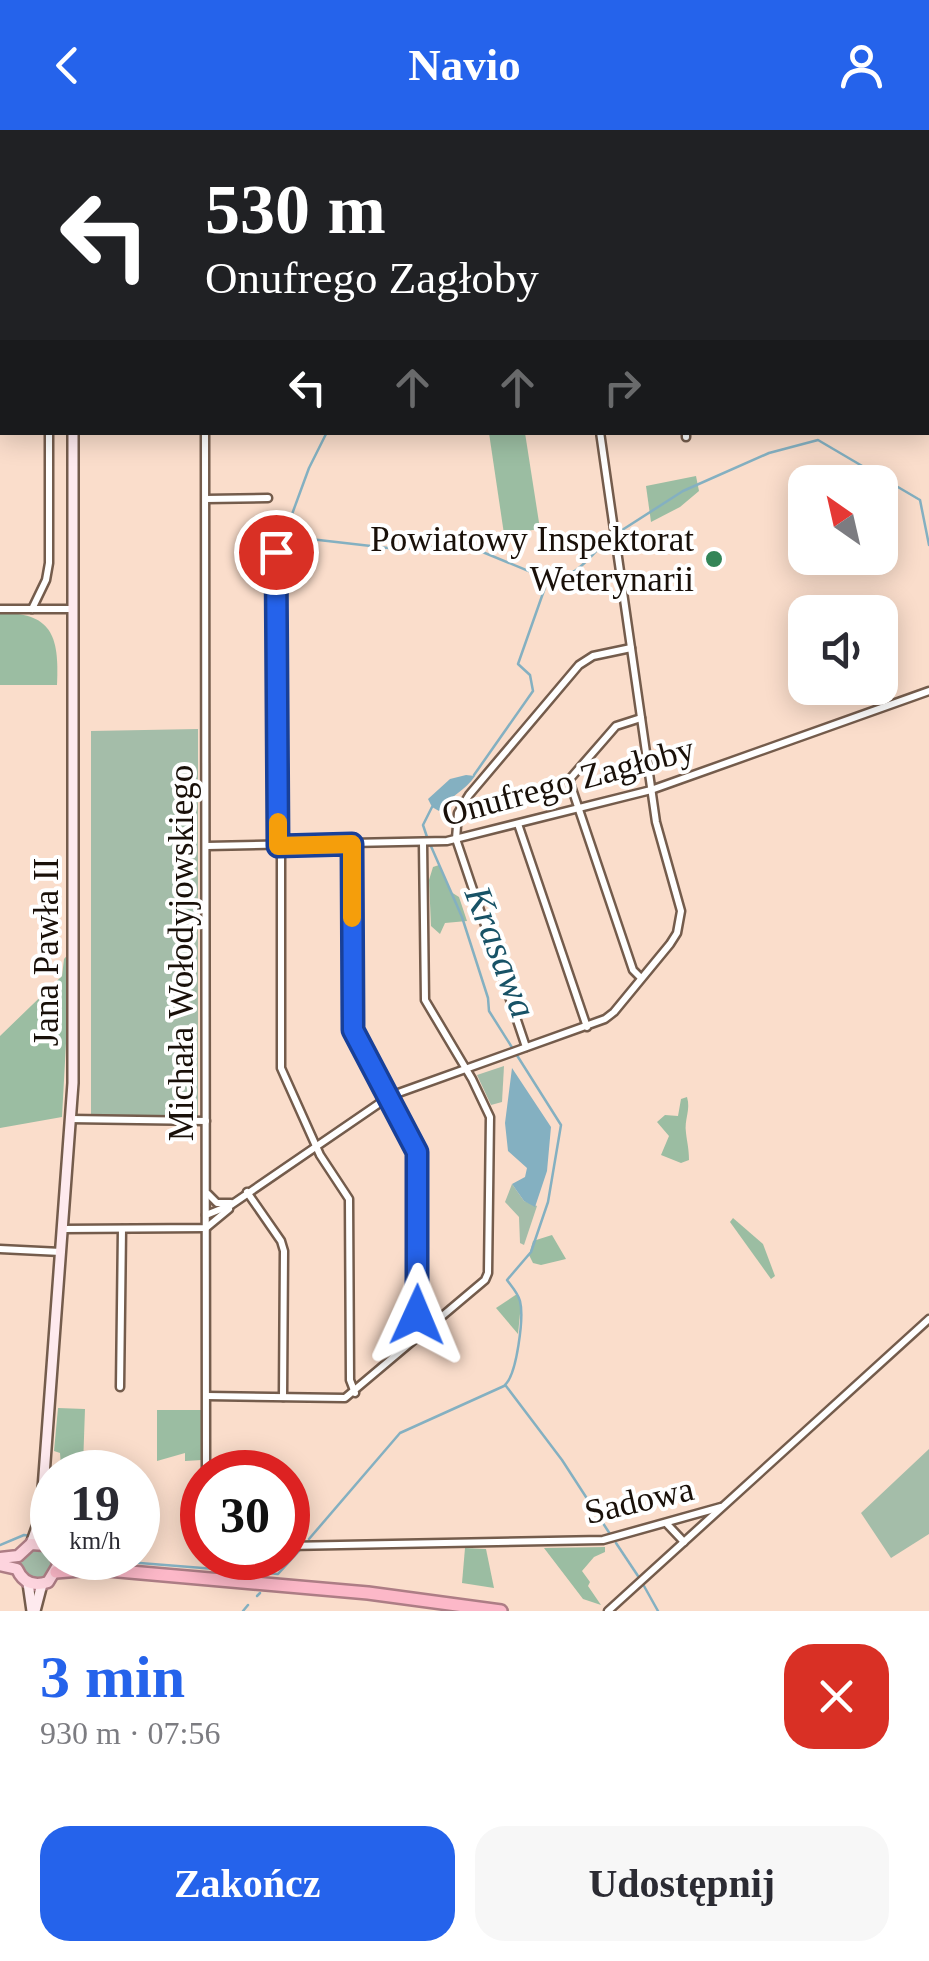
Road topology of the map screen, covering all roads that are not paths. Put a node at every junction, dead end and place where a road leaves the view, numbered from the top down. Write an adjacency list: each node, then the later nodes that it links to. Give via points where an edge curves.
1 (49, 435): 9 (street, via 49,562)
2 (74, 435): 10 (main road, Jana Pawła II)
3 (206, 435): 6 (street, Michała Wołodyjowskiego)
4 (600, 435): 11 (street)
5 (268, 498): 6 (street)
6 (206, 499): 21 (street, Michała Wołodyjowskiego)
7 (274, 549): 20 (street)
8 (0, 609): 9 (street)
9 (32, 609): 10 (street)
10 (74, 609): 27 (main road, Jana Pawła II)
11 (631, 648): 13 (street); 17 (street, via 579,665 465,800)
12 (929, 691): 14 (street, Onufrego Zagłoby)
13 (641, 718): 14 (street); 15 (street, via 616,726 569,776)
14 (651, 790): 15 (street, Onufrego Zagłoby); 22 (street, via 682,911 670,944)
15 (578, 808): 16 (street, Onufrego Zagłoby); 22 (street)
16 (518, 824): 17 (street, Onufrego Zagłoby); 23 (street)
17 (456, 839): 18 (street, Onufrego Zagłoby); 24 (street)
18 (427, 843): 19 (street, Onufrego Zagłoby); 25 (street, via 425,1000)
19 (352, 844): 20 (street, Onufrego Zagłoby); 26 (street, via 353,1030)
20 (280, 845): 21 (street, Onufrego Zagłoby); 29 (street, via 281,1068)
21 (207, 846): 28 (street, Michała Wołodyjowskiego)
22 (641, 978): 23 (street, via 610,1016)
23 (587, 1027): 24 (street)
24 (526, 1046): 25 (street)
25 (465, 1068): 26 (street); 40 (street, via 490,1121 490,1266 485,1280)
26 (390, 1096): 29 (street); 40 (street, via 418,1158)
27 (70, 1119): 28 (street); 35 (main road, Jana Pawła II)
28 (206, 1121): 30 (street, Michała Wołodyjowskiego)
29 (316, 1146): 31 (street); 42 (street, via 350,1210)
30 (206, 1192): 32 (street, via 217,1203); 33 (street, Michała Wołodyjowskiego)
31 (247, 1192): 32 (street); 44 (street, via 284,1251)
32 (237, 1200): 33 (street); 34 (street)
33 (206, 1215): 34 (street, Michała Wołodyjowskiego)
34 (206, 1228): 36 (street); 43 (street, Michała Wołodyjowskiego)
35 (62, 1229): 36 (street); 38 (main road, Jana Pawła II)
36 (122, 1229): 41 (street)
37 (0, 1249): 38 (street)
38 (61, 1252): 45 (main road, Jana Pawła II)
39 (929, 1319): 47 (street, Sadowa)
40 (422, 1334): 42 (street)
41 (120, 1387)
42 (354, 1393): 44 (street)
43 (207, 1396): 44 (street); 46 (street, Michała Wołodyjowskiego)
44 (283, 1397)
45 (46, 1450)
46 (206, 1450)
47 (722, 1507): 48 (street, Sadowa); 49 (street)
48 (666, 1523): 49 (street); 50 (street, Sadowa, via 602,1540)
49 (684, 1542): 61 (street)
50 (310, 1546)
51 (30, 1552): 52 (main road)
52 (18, 1556): 53 (main road); 54 (main road)
53 (0, 1561): 54 (main road)
54 (17, 1570): 57 (main road)
55 (160, 1575): 60 (highway)
56 (42, 1580): 58 (main road)
57 (28, 1583): 58 (main road); 59 (main road)
58 (42, 1584): 59 (main road)
59 (34, 1611)
60 (500, 1611)
61 (608, 1611)

